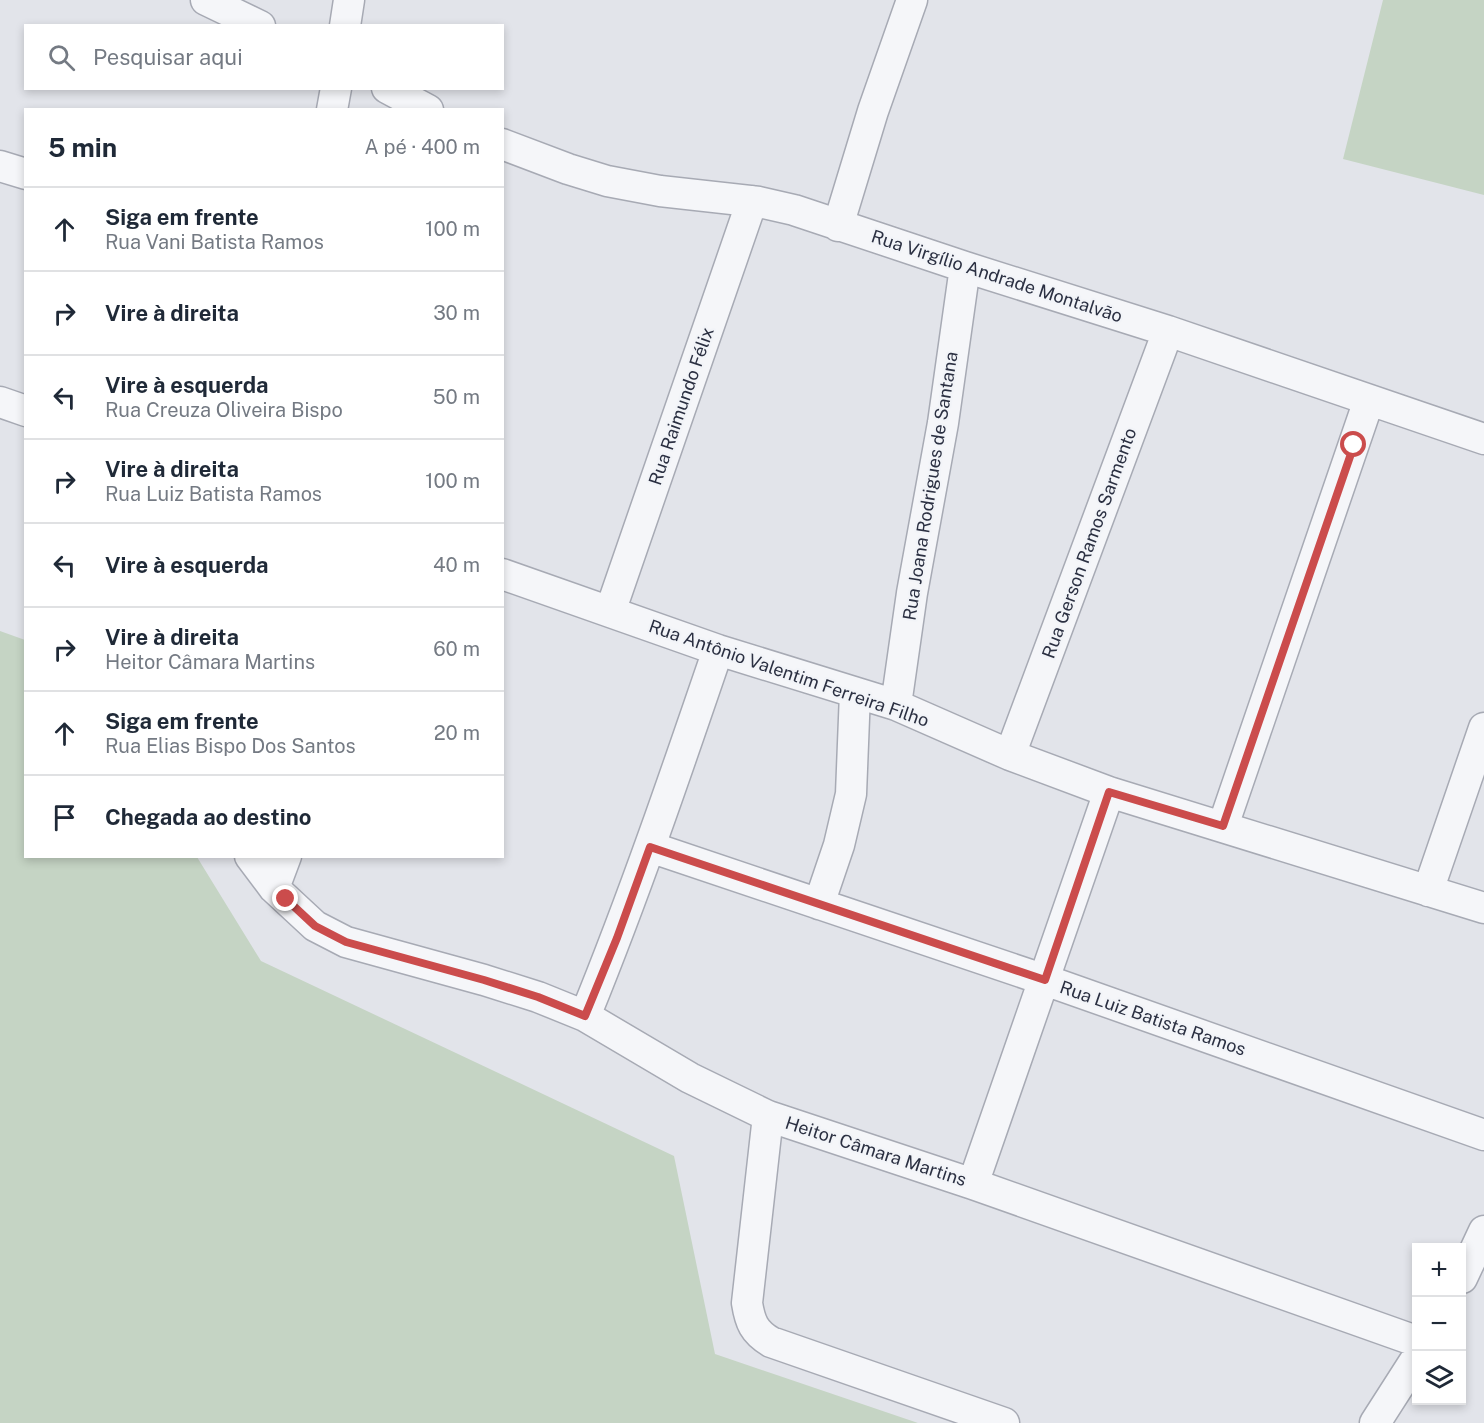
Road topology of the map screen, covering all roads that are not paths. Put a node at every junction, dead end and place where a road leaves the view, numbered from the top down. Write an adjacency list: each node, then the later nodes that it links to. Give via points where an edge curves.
1 (206, 0): 4 (street)
2 (349, 0): 5 (street)
3 (912, 0): 14 (street)
4 (256, 24)
5 (345, 24)
6 (336, 90): 8 (street)
7 (391, 90): 9 (street)
8 (332, 108)
9 (424, 108)
10 (504, 145): 13 (street, Rua Virgílio Andrade Montalvão, via 616,183)
11 (0, 166): 12 (street)
12 (24, 173)
13 (752, 201): 14 (street, Rua Virgílio Andrade Montalvão, via 794,210); 22 (street, Rua Raimundo Félix)
14 (838, 226): 15 (street, Rua Virgílio Andrade Montalvão)
15 (964, 267): 16 (street, Rua Virgílio Andrade Montalvão); 25 (street, Rua Joana Rodrigues de Santana, via 944,423 912,593)
16 (1167, 331): 17 (street, Rua Virgílio Andrade Montalvão); 27 (street, Rua Gerson Ramos Sarmento)
17 (1369, 400): 20 (street, Rua Virgílio Andrade Montalvão); 29 (street)
18 (0, 402): 19 (street)
19 (24, 410)
20 (1484, 439)
21 (504, 575): 22 (street, Rua Antônio Valentim Ferreira Filho)
22 (610, 612): 23 (street, Rua Antônio Valentim Ferreira Filho)
23 (718, 650): 24 (street, Rua Antônio Valentim Ferreira Filho); 30 (street)
24 (855, 693): 25 (street, Rua Antônio Valentim Ferreira Filho); 35 (street, via 851,794)
25 (896, 705): 27 (street, Rua Antônio Valentim Ferreira Filho)
26 (1484, 728): 34 (street)
27 (1010, 755): 28 (street, Rua Antônio Valentim Ferreira Filho)
28 (1109, 792): 29 (street, Rua Antônio Valentim Ferreira Filho); 37 (street)
29 (1223, 826): 34 (street, Rua Antônio Valentim Ferreira Filho)
30 (650, 847): 35 (street, Rua Luiz Batista Ramos); 38 (street)
31 (252, 858): 33 (street, Heitor Câmara Martins)
32 (285, 858): 33 (street)
33 (274, 888): 38 (street, Heitor Câmara Martins, via 315,926 346,942 484,980)
34 (1428, 891): 36 (street, Rua Antônio Valentim Ferreira Filho)
35 (819, 904): 37 (street, Rua Luiz Batista Ramos)
36 (1484, 908)
37 (1045, 980): 40 (street, Rua Luiz Batista Ramos); 41 (street)
38 (585, 1016): 39 (street, Heitor Câmara Martins, via 690,1078)
39 (768, 1116): 41 (street, Heitor Câmara Martins); 46 (street, via 747,1303 755,1329 771,1342)
40 (1484, 1135)
41 (973, 1184): 44 (street, Heitor Câmara Martins)
42 (1484, 1231): 43 (street)
43 (1466, 1268)
44 (1412, 1340)
45 (1412, 1365): 47 (street)
46 (1004, 1423)
47 (1376, 1423)

